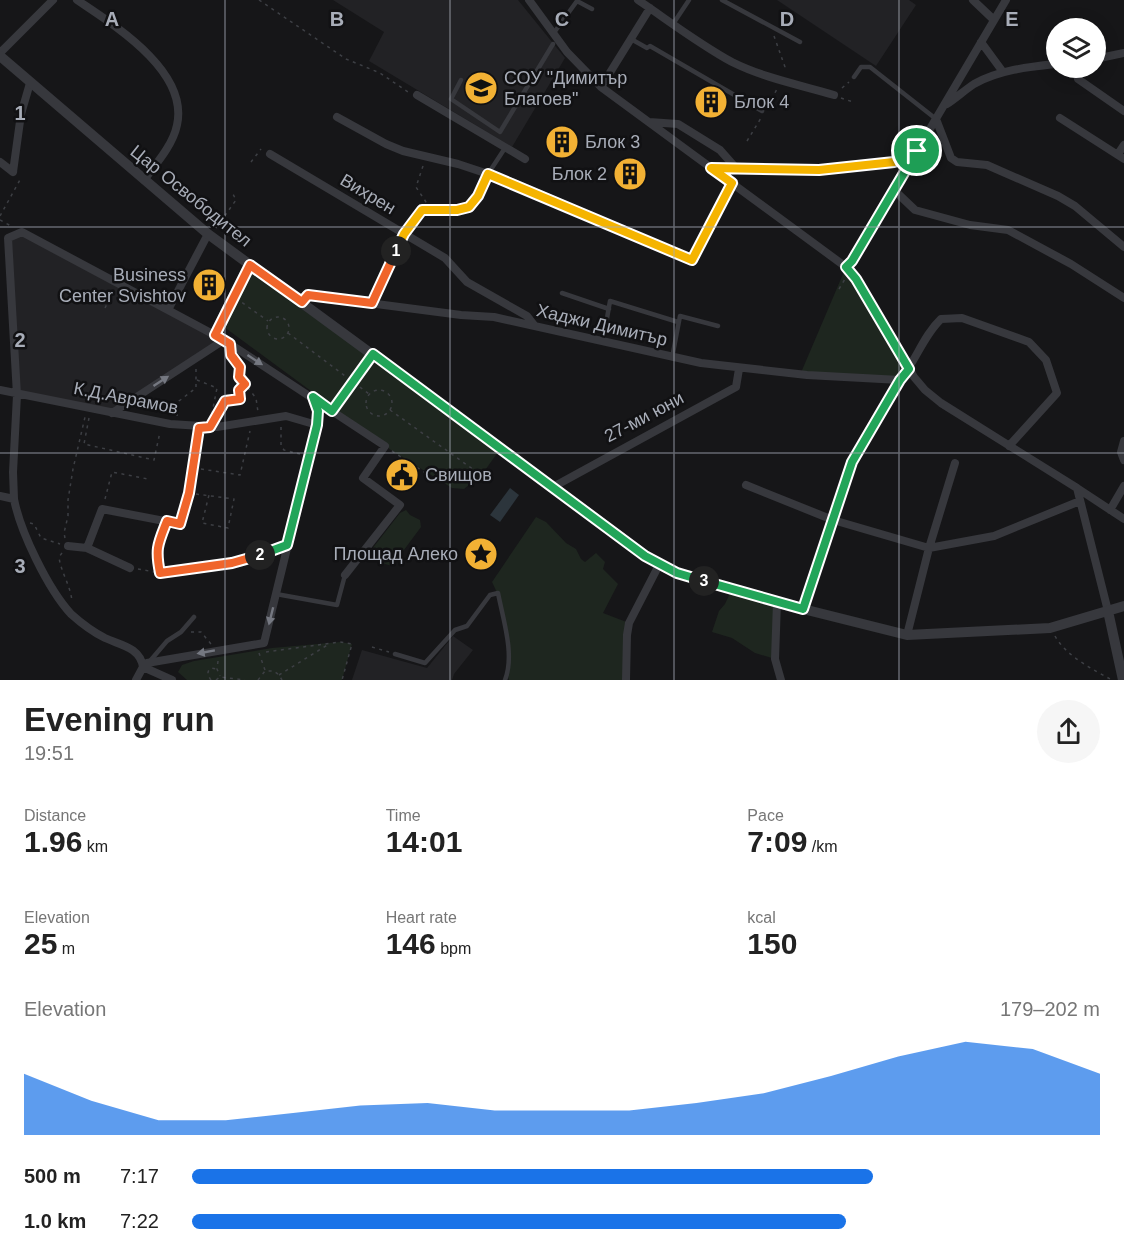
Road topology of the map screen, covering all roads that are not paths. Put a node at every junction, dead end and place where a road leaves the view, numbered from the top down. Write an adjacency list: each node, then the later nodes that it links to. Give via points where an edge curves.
1 (53, 0): 18 (street)
2 (76, 0): 46 (street, via 147,52 168,80 179,107 177,127 167,148)
3 (529, 0): 13 (street)
4 (638, 0): 9 (street)
5 (689, 0): 12 (lane)
6 (722, 0): 15 (lane)
7 (974, 0): 11 (street)
8 (1006, 0): 11 (street)
9 (650, 8): 12 (street); 14 (street)
10 (592, 9): 13 (lane, via 577,1)
11 (994, 20): 16 (street)
12 (673, 24): 28 (street, via 733,62 765,76)
13 (553, 39): 24 (lane, via 500,132 451,99); 26 (street)
14 (631, 39): 26 (street); 31 (lane, via 650,46)
15 (800, 42)
16 (981, 42): 21 (street); 29 (street)
17 (1124, 53): 19 (street)
18 (0, 55): 25 (street, Цар Освободител)
19 (1106, 56)
20 (1046, 65): 21 (street)
21 (1003, 72): 29 (street, via 972,85)
22 (854, 77): 34 (lane, via 861,68 870,67)
23 (1078, 78): 30 (street)
24 (461, 80)
25 (30, 83): 42 (street, via 21,114 13,172); 46 (street, Цар Освободител)
26 (601, 87): 35 (street)
27 (417, 95): 37 (street)
28 (834, 95)
29 (942, 108): 34 (street)
30 (1124, 111)
31 (764, 112)
32 (337, 117): 45 (street, via 386,144)
33 (1060, 118): 40 (street)
34 (936, 119): 38 (street); 51 (street, via 951,158 987,165 1058,196)
35 (649, 122): 43 (street, via 678,124 720,150); 44 (street)
36 (1124, 145): 40 (street)
37 (505, 148): 41 (street); 45 (lane)
38 (917, 151): 43 (street, via 894,162 819,170); 48 (street)
39 (267, 153): 59 (street, Вихрен, via 445,258 467,282 526,316)
40 (1121, 157)
41 (525, 159)
42 (0, 162)
43 (735, 167): 44 (street)
44 (711, 168): 47 (street)
45 (488, 174): 47 (street, via 692,260)
46 (144, 180): 49 (street, Цар Освободител)
47 (732, 183): 52 (street)
48 (894, 190): 52 (street); 54 (street, via 915,210 970,225 1008,230)
49 (212, 232): 55 (street, Цар Освободител); 57 (street)
50 (4, 237): 57 (street, via 22,232); 68 (street)
51 (1124, 248)
52 (846, 267): 65 (street)
53 (562, 293): 56 (lane)
54 (1124, 298)
55 (302, 302): 59 (street, Хаджи Димитър, via 308,295); 79 (street, Цар Освободител)
56 (609, 309): 58 (lane, via 610,300); 61 (lane)
57 (168, 310): 62 (street)
58 (678, 322): 60 (lane, via 680,316); 63 (lane)
59 (534, 325): 61 (street, Хаджи Димитър)
60 (718, 326)
61 (603, 341): 63 (street, Хаджи Димитър)
62 (227, 342): 69 (street, one-way to 69); 70 (street, one-way to 62)
63 (672, 358): 64 (street, Хаджи Димитър)
64 (739, 369): 66 (street, Хаджи Димитър); 79 (street, 27-ми юни, via 736,387)
65 (909, 369): 66 (street); 74 (street, via 924,390); 74 (street, via 931,328 941,319 962,318 1029,342 1046,360 1058,393)
66 (900, 380): 86 (street, via 852,462)
67 (0, 390): 68 (street, К.Д.Аврамов)
68 (17, 395): 70 (street, К.Д.Аврамов); 82 (street)
69 (313, 397): 71 (street); 94 (street, via 385,446 363,478 400,505)
70 (112, 413): 72 (street, К.Д.Аврамов)
71 (317, 425): 72 (street, К.Д.Аврамов, via 286,416); 87 (street)
72 (199, 428): 89 (street, via 180,524 102,509)
73 (1124, 441): 75 (street)
74 (1009, 446): 80 (street)
75 (1124, 460)
76 (955, 464): 90 (street)
77 (746, 485): 86 (street)
78 (1124, 486): 84 (street)
79 (553, 487): 92 (street, Цар Освободител)
80 (1077, 488): 83 (street); 84 (street)
81 (0, 496): 82 (street)
82 (14, 499): 103 (street, via 27,541 69,611 104,637 132,649)
83 (1080, 501): 90 (street, via 994,536); 99 (street)
84 (1110, 510): 85 (street)
85 (1124, 519)
86 (833, 520): 90 (street); 98 (street)
87 (287, 545): 91 (street); 95 (street)
88 (68, 546): 89 (street)
89 (87, 548): 93 (street)
90 (929, 548): 101 (street)
91 (232, 563)
92 (659, 565): 96 (street, Цар Освободител); 108 (street, via 629,623)
93 (130, 568)
94 (345, 575): 95 (lane, via 337,605)
95 (276, 594): 103 (street, one-way to 103, via 264,643)
96 (777, 602): 98 (street, Цар Освободител); 109 (street, via 775,659)
97 (1124, 606): 99 (street, Цар Освободител)
98 (803, 609): 101 (street, Цар Освободител)
99 (1108, 611): 101 (street, Цар Освободител, via 1050,628); 104 (street)
100 (194, 616): 103 (lane)
101 (907, 635)
102 (395, 654): 107 (lane, via 425,663 455,630 467,626 490,595 498,593 508,641)
103 (145, 665): 105 (street); 106 (street)
104 (1121, 679)
105 (136, 680)
106 (172, 680)
107 (505, 680)
108 (626, 680)
109 (781, 680)

